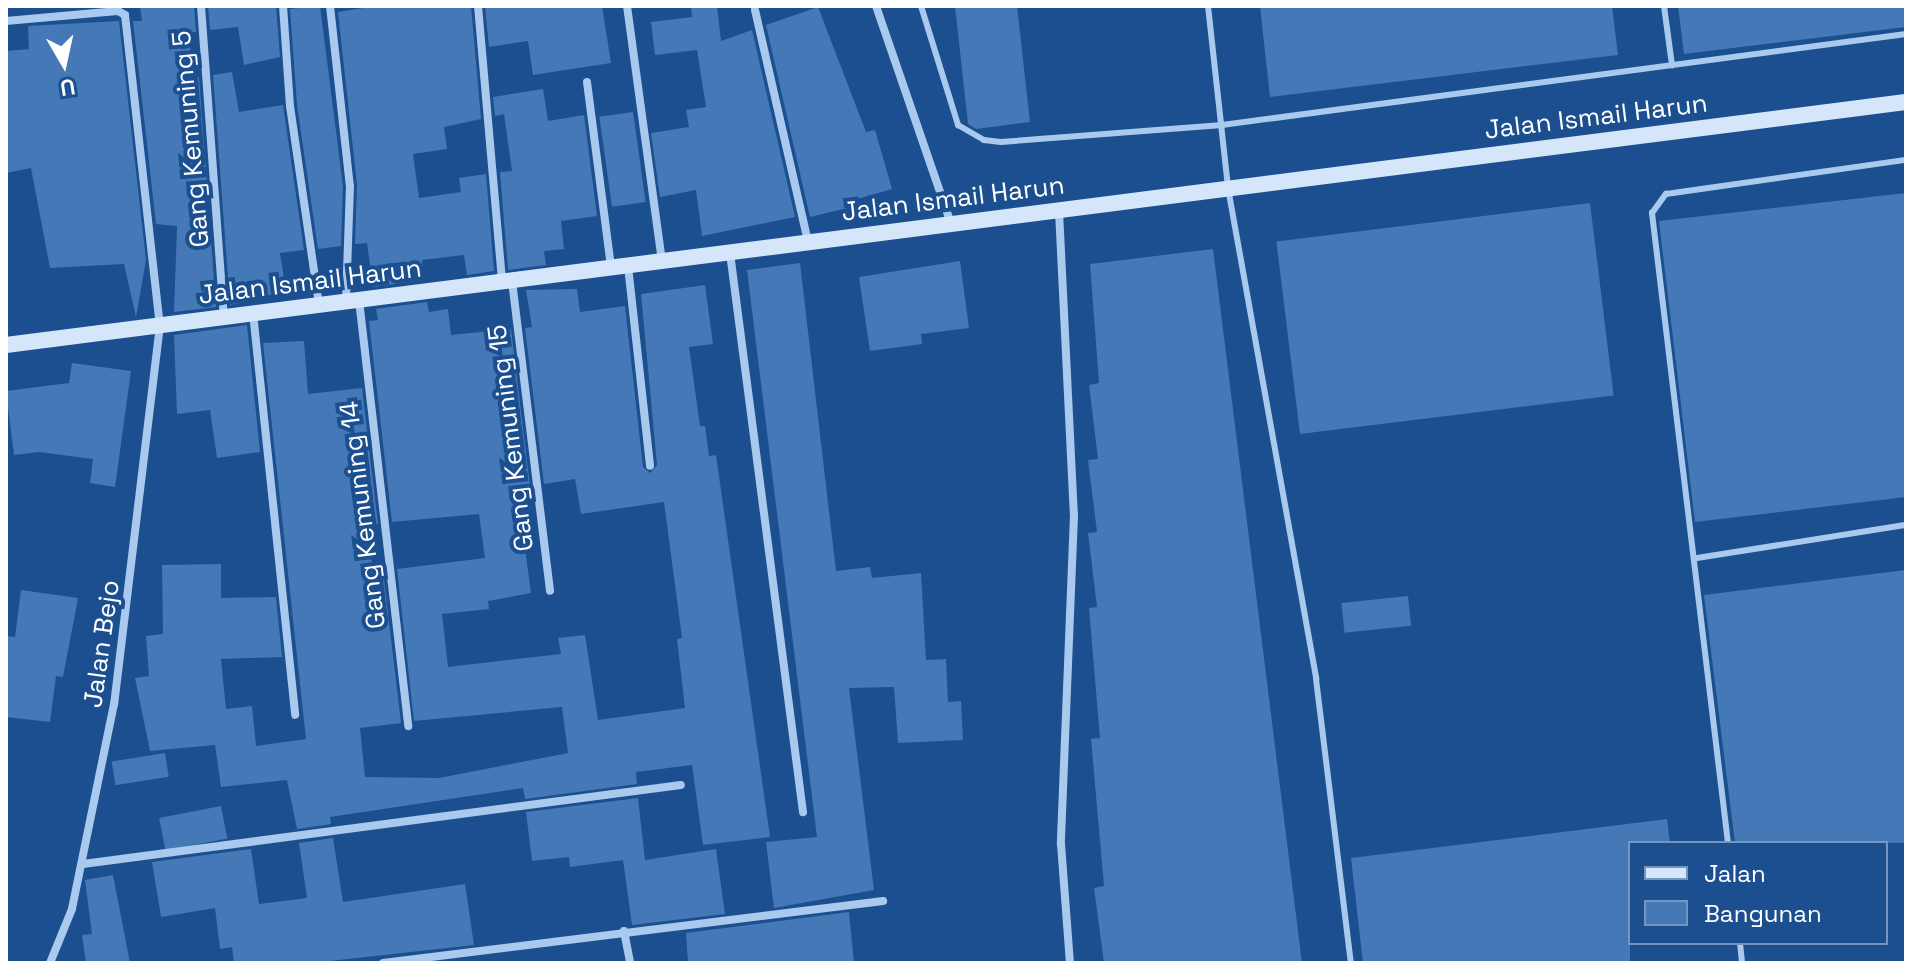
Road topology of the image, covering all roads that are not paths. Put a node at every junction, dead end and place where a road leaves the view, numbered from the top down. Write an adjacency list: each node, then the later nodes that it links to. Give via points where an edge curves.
1 (201, 6): 29 (street, Gang Kemuning 5)
2 (283, 6): 27 (street, via 290,106)
3 (330, 6): 26 (street, Gang Kemuning 14, via 350,186)
4 (478, 6): 25 (street, Gang Kemuning 15)
5 (627, 6): 23 (street)
6 (876, 6): 20 (street)
7 (921, 6): 16 (lane, via 952,114 968,134 984,140)
8 (1208, 6): 16 (lane)
9 (1664, 6): 13 (lane)
10 (755, 10): 21 (street)
11 (6, 21): 30 (street, Jalan Bejo, via 118,11 125,15)
12 (1906, 34): 13 (lane)
13 (1672, 65): 16 (lane)
14 (587, 82): 24 (street)
15 (1906, 102): 18 (street, Jalan Ismail Harun)
16 (1222, 125): 18 (lane)
17 (1906, 160): 34 (lane, via 1666,194 1652,213)
18 (1228, 188): 19 (street, Jalan Ismail Harun); 48 (lane, via 1316,679)
19 (1058, 210): 20 (street, Jalan Ismail Harun); 47 (street, via 1074,515 1061,844)
20 (951, 224): 21 (street, Jalan Ismail Harun)
21 (808, 241): 22 (street, Jalan Ismail Harun)
22 (730, 252): 23 (street, Jalan Ismail Harun); 39 (street)
23 (662, 261): 24 (street, Jalan Ismail Harun)
24 (620, 266): 25 (street, Jalan Ismail Harun); 32 (street)
25 (507, 281): 26 (street, Jalan Ismail Harun); 35 (street, Gang Kemuning 15)
26 (353, 300): 27 (street, Jalan Ismail Harun); 37 (street, Gang Kemuning 14)
27 (319, 305): 28 (street, Jalan Ismail Harun)
28 (253, 313): 29 (street, Jalan Ismail Harun); 36 (street)
29 (224, 317): 30 (street, Jalan Ismail Harun)
30 (160, 325): 31 (street, Jalan Ismail Harun); 41 (street, Jalan Bejo, via 114,704)
31 (6, 345)
32 (650, 466)
33 (1906, 525): 34 (lane)
34 (1697, 558): 40 (lane)
35 (550, 591)
36 (295, 715)
37 (408, 726)
38 (681, 785): 41 (street)
39 (803, 812)
40 (1728, 841)
41 (83, 864): 44 (street, Jalan Bejo)
42 (883, 901): 43 (street)
43 (624, 931): 45 (street); 46 (street)
44 (50, 963)
45 (383, 963)
46 (630, 963)
47 (1070, 963)
48 (1351, 963)

